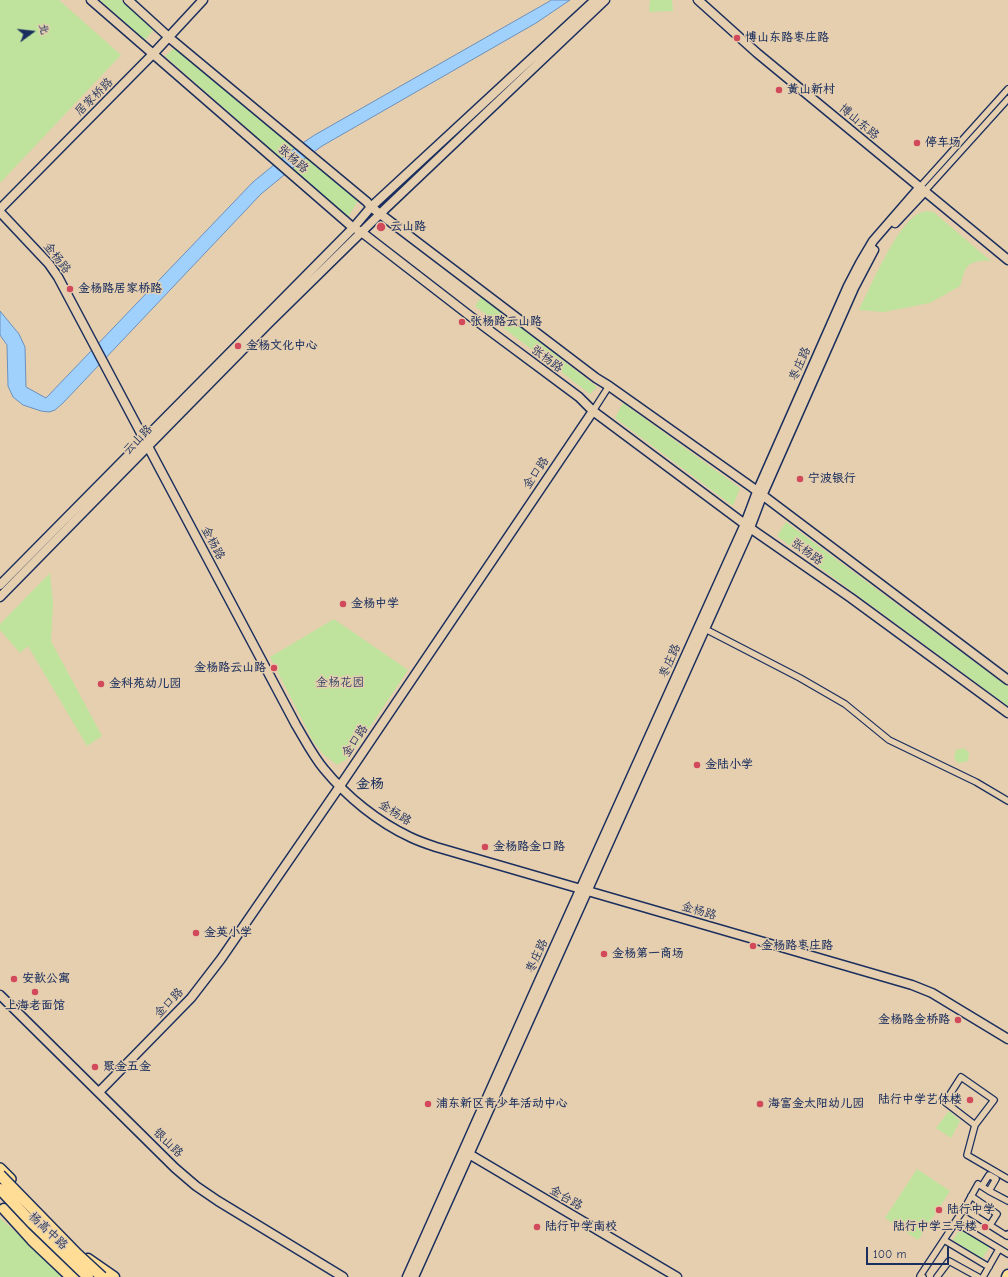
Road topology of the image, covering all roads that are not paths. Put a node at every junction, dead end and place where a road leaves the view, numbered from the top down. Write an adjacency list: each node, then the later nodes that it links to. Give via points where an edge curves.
1 (91, 0): 8 (street, 张杨路)
2 (128, 0): 7 (street, 张杨路)
3 (203, 0): 7 (street, 居家桥路)
4 (595, 0): 12 (street, 云山路)
5 (604, 0): 15 (street, 云山路)
6 (698, 0): 11 (street, 博山东路, via 757,53)
7 (169, 36): 8 (street, 居家桥路); 12 (street, 张杨路)
8 (153, 54): 13 (street, 居家桥路); 16 (street, 张杨路)
9 (1008, 89): 11 (street, 枣庄路)
10 (1008, 99): 11 (street, 枣庄路)
11 (922, 190): 18 (street, 博山东路); 22 (street, 枣庄路, via 877,245 865,266)
12 (371, 207): 15 (street, 张杨路); 16 (street, 云山路)
13 (0, 209)
14 (0, 212): 21 (street, 金杨路, via 58,277)
15 (380, 214): 17 (street, 云山路); 19 (street, 张杨路)
16 (354, 227): 17 (street, 张杨路); 21 (street, 云山路)
17 (361, 232): 20 (street, 张杨路, via 579,397); 21 (street, 云山路)
18 (1008, 260)
19 (609, 386): 20 (street, 金口路); 22 (street, 张杨路)
20 (593, 411): 23 (street, 张杨路); 29 (street, 金口路)
21 (147, 443): 24 (street, 云山路); 25 (street, 云山路); 29 (street, 金杨路, via 308,747 323,769)
22 (760, 494): 23 (street, 枣庄路); 27 (street, 张杨路)
23 (748, 526): 28 (street, 张杨路); 31 (street, 枣庄路)
24 (0, 585)
25 (0, 597)
26 (709, 632): 30 (street, via 800,678 845,704 889,740 976,782)
27 (1008, 680)
28 (1008, 713)
29 (340, 786): 31 (street, 金杨路, via 385,823 410,837); 34 (street, 金口路, via 206,980)
30 (1008, 802)
31 (584, 890): 33 (street, 金杨路, via 912,985 932,993); 36 (street, 枣庄路)
32 (0, 995): 34 (street, 银山路)
33 (1008, 1038)
34 (99, 1092): 64 (street, 银山路, via 196,1186)
35 (975, 1125): 35 (street, via 945,1102 961,1077 994,1100); 39 (street, via 967,1155)
36 (466, 1153): 65 (street, 枣庄路); 66 (street, 枣庄路); 67 (street, 金台路)
37 (0, 1168): 52 (main road)
38 (0, 1175): 61 (highway, 杨高中路, bridge)
39 (1008, 1179)
40 (982, 1186): 42 (street); 42 (street, via 989,1175 996,1179); 44 (street, via 978,1184)
41 (0, 1189): 60 (highway, 杨高中路, bridge)
42 (990, 1191): 45 (street)
43 (0, 1193): 52 (main road, 杨高中路, via 41,1225)
44 (971, 1196): 47 (street); 49 (street, via 997,1214)
45 (1008, 1201)
46 (2, 1207): 58 (highway); 59 (main road, 杨高中路)
47 (964, 1209): 48 (street); 49 (street)
48 (955, 1222): 51 (street); 53 (street)
49 (990, 1225): 50 (street, via 1007,1236)
50 (1008, 1234)
51 (944, 1240): 56 (street); 68 (street)
52 (73, 1244): 55 (main road, 杨高中路)
53 (999, 1249): 54 (street); 56 (street)
54 (1008, 1254)
55 (88, 1258): 62 (main road, 杨高中路); 63 (highway)
56 (989, 1267): 71 (street)
57 (1008, 1269): 72 (main road)
58 (71, 1277)
59 (79, 1277)
60 (88, 1277)
61 (102, 1277)
62 (107, 1277)
63 (114, 1277)
64 (343, 1277)
65 (407, 1277)
66 (414, 1277)
67 (677, 1277)
68 (921, 1277)
69 (937, 1277): 70 (street, via 949,1261)
70 (978, 1277)
71 (983, 1277)
72 (1004, 1277)

